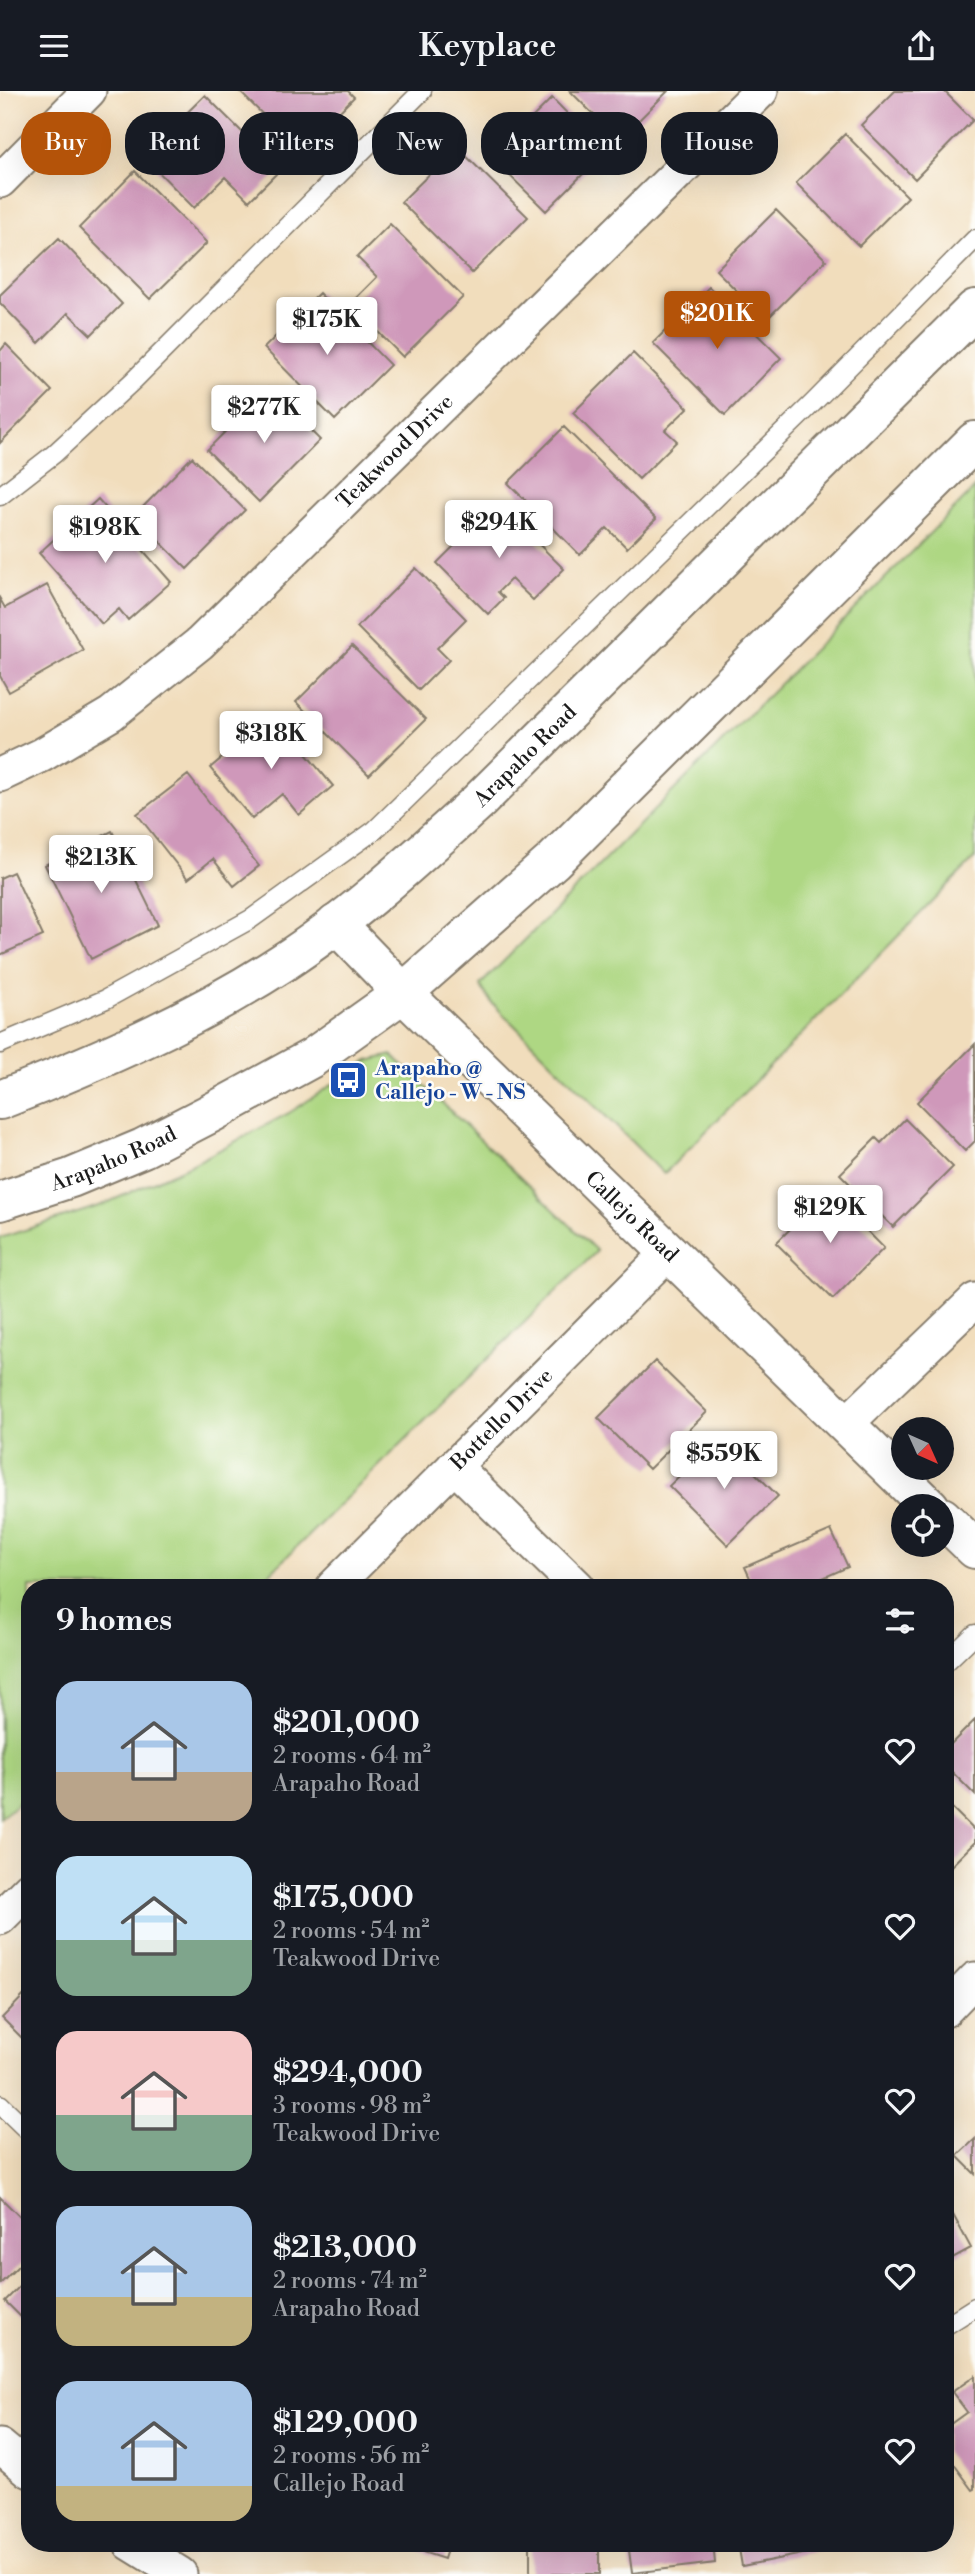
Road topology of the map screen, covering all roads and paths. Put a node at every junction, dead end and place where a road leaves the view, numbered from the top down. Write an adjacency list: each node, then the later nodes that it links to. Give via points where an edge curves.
1 (89, 91): 4 (street)
2 (422, 91): 8 (lane, via 134,380 54,454)
3 (761, 91): 9 (street, Teakwood Drive, via 200,643 111,714)
4 (0, 181)
5 (975, 239): 12 (lane, via 374,830 251,919 106,999)
6 (975, 309): 10 (main road, Arapaho Road, via 479,801)
7 (975, 441): 11 (main road, Arapaho Road, via 553,861)
8 (0, 496)
9 (0, 775)
10 (336, 924): 11 (main road, Callejo Road); 13 (main road, Arapaho Road, via 234,993 156,1034)
11 (403, 993): 14 (main road, Arapaho Road, via 312,1058 213,1112 143,1148); 15 (main road, Callejo Road)
12 (0, 1044)
13 (0, 1100)
14 (0, 1201)
15 (669, 1252): 17 (main road, Callejo Road); 18 (street, Bottello Drive)
16 (975, 1300): 17 (street)
17 (845, 1425): 19 (main road, Callejo Road)
18 (454, 1466): 22 (street, Bottello Drive); 23 (street)
19 (917, 1494)
20 (954, 1529): 21 (main road)
21 (975, 1549)
22 (341, 1579)
23 (570, 1579)
24 (975, 1634): 25 (lane)
25 (954, 1654)
26 (21, 1897): 27 (street)
27 (0, 1918)
28 (975, 1979): 29 (street)
29 (954, 2001)
30 (0, 2104): 31 (lane)
31 (21, 2124)
32 (975, 2307): 33 (lane)
33 (954, 2320)
34 (0, 2447): 35 (street)
35 (21, 2464)
36 (145, 2552): 37 (street)
37 (180, 2574)

